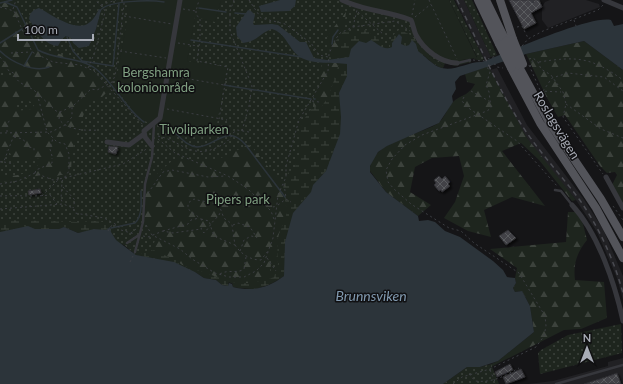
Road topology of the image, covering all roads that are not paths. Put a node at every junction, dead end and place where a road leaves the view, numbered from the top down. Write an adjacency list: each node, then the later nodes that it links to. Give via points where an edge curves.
1 (180, 0): 12 (street, via 160,118)
2 (342, 0): 10 (street, via 357,9 396,14 411,20 416,36 440,59)
3 (478, 0): 8 (main road, Roslagsvägen)
4 (486, 0): 8 (main road, Roslagsvägen)
5 (500, 0): 8 (main road)
6 (606, 1): 7 (street)
7 (623, 8)
8 (506, 41): 11 (main road, Roslagsvägen, bridge)
9 (470, 60): 10 (lane)
10 (457, 64)
11 (522, 65): 21 (main road, Roslagsvägen, via 528,84 556,133 602,200); 24 (main road, Roslagsvägen, via 540,124 596,208)
12 (154, 125): 13 (street, via 146,128); 15 (lane)
13 (143, 135): 14 (street, via 129,145); 15 (street)
14 (107, 142)
15 (152, 146): 20 (lane, via 144,222)
16 (606, 177): 19 (street)
17 (555, 190): 18 (lane, via 561,191)
18 (572, 205): 25 (street, via 579,212 604,262)
19 (623, 208)
20 (139, 235): 22 (lane); 23 (lane)
21 (623, 237)
22 (127, 243)
23 (135, 252)
24 (623, 258)
25 (623, 320)
26 (623, 365): 27 (lane)
27 (556, 384)

